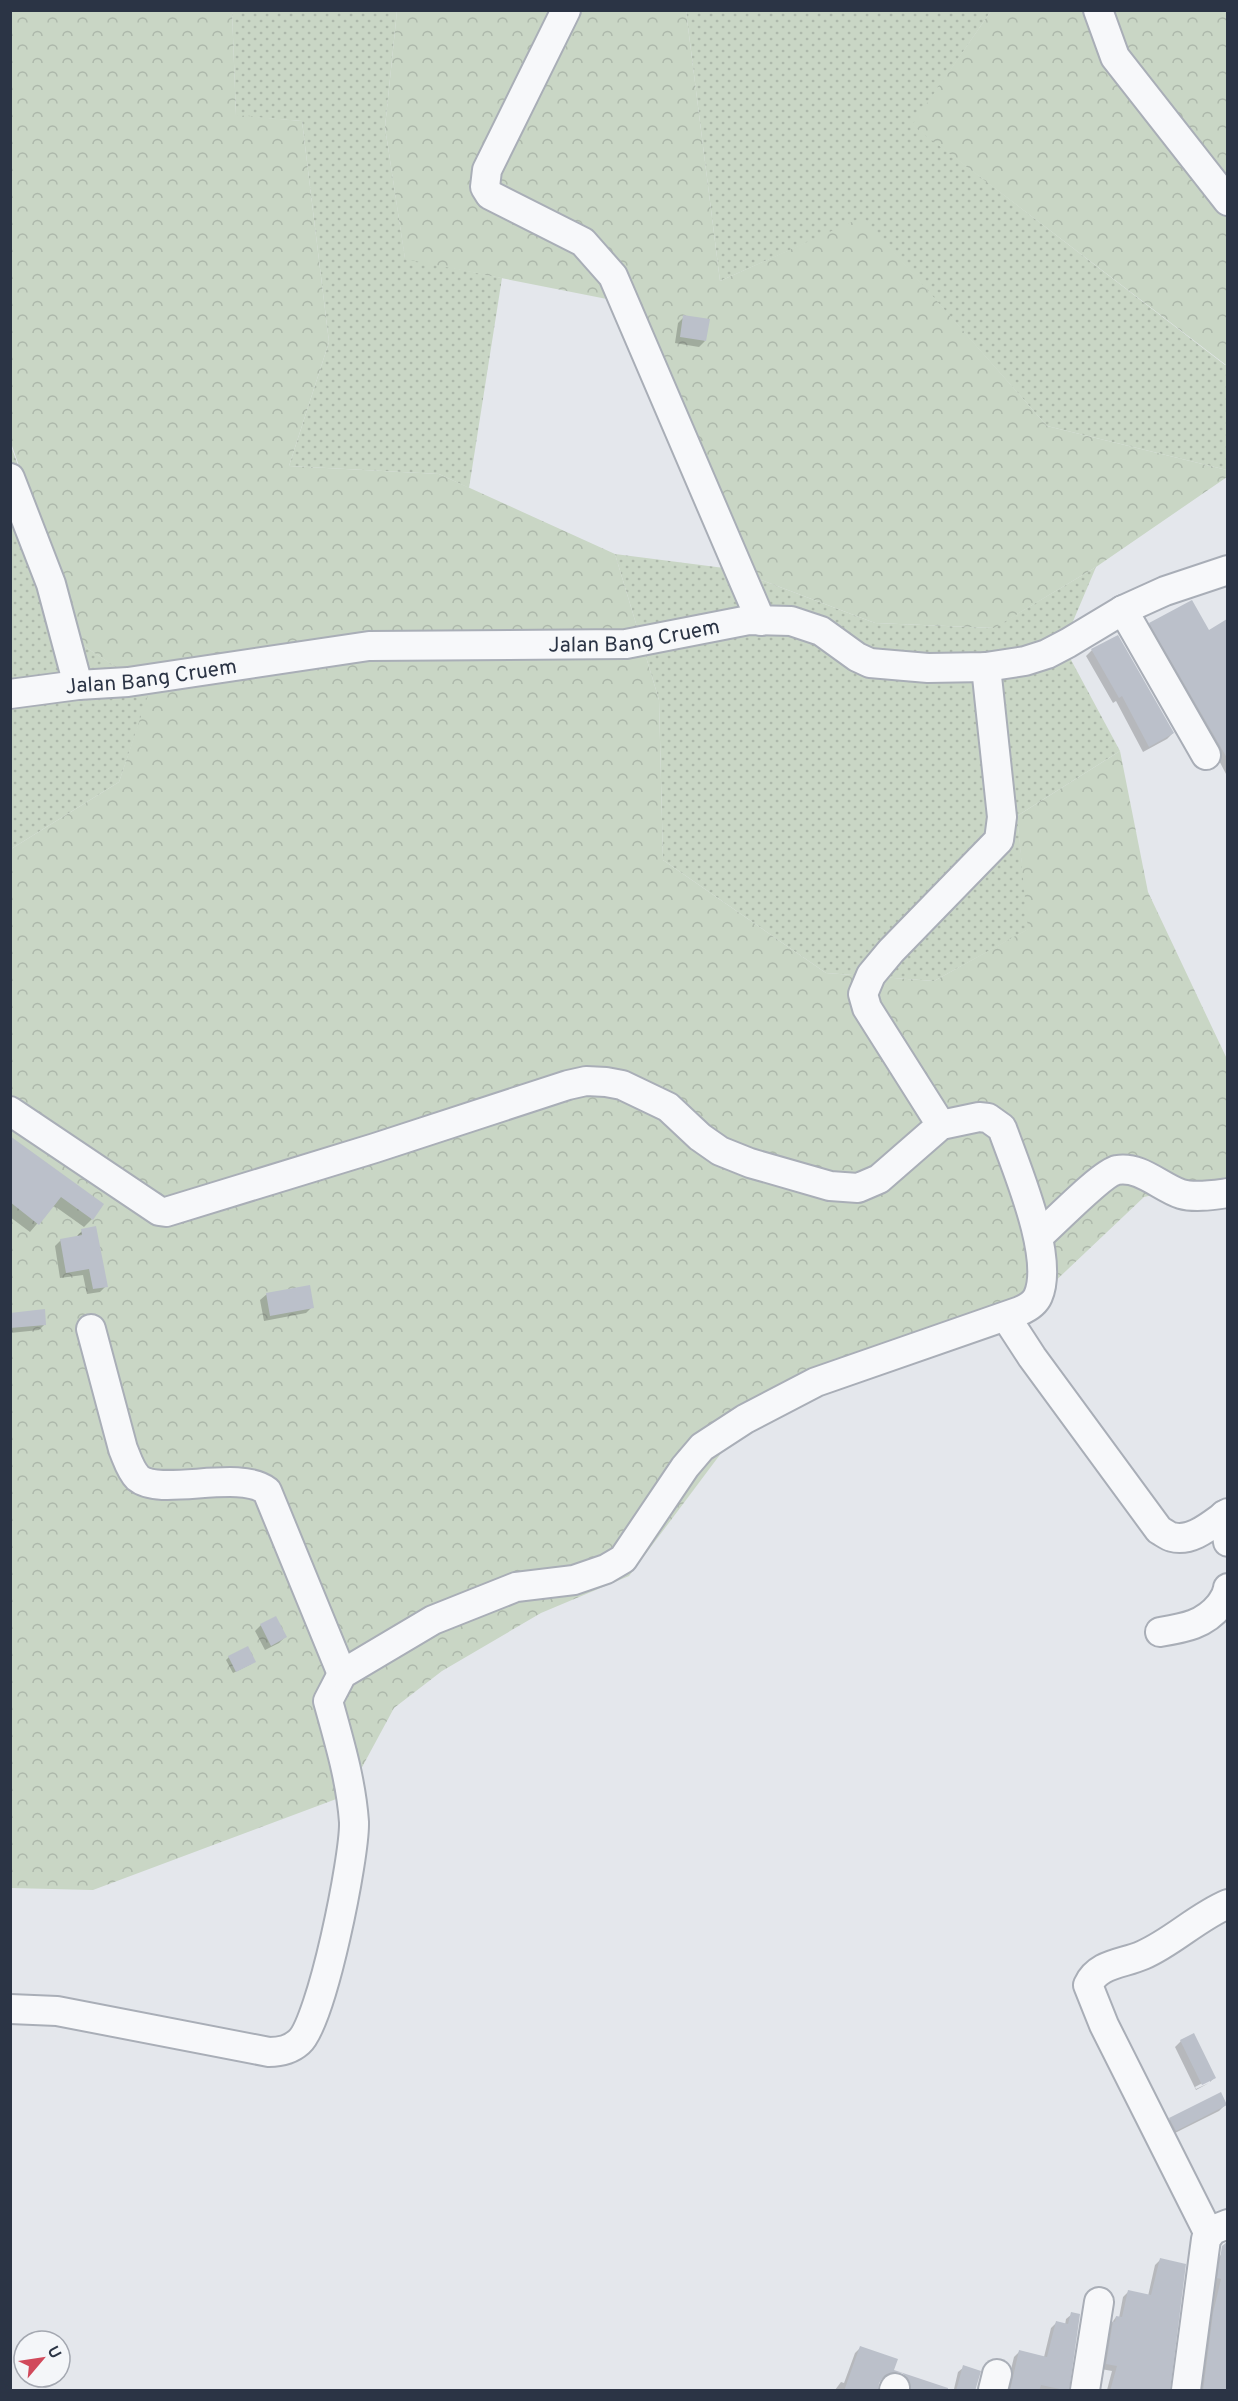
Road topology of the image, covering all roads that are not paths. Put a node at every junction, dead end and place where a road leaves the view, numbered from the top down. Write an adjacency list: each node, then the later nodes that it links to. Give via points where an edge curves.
1 (566, 10): 7 (street, via 487,170 485,187 490,195 583,242 613,276)
2 (1098, 10): 3 (street, via 1115,57)
3 (1227, 201)
4 (10, 478): 9 (street, via 51,584)
5 (1227, 570): 6 (street, Jalan Bang Cruem)
6 (1123, 610): 8 (street, Jalan Bang Cruem, via 1047,654); 11 (street)
7 (761, 621): 8 (street, Jalan Bang Cruem, via 791,621 821,631 870,663); 9 (street, Jalan Bang Cruem, via 748,620 626,644 369,646 128,682)
8 (986, 668): 13 (street, via 1002,826 997,845 891,951 871,975 863,994 867,1008)
9 (78, 685): 10 (street, Jalan Bang Cruem)
10 (10, 694)
11 (1206, 754)
12 (10, 1111): 13 (street, via 166,1212 586,1081 622,1085 668,1107 720,1151 830,1186 858,1188 879,1179)
13 (940, 1125): 15 (street, via 979,1117 1002,1128)
14 (1227, 1193): 15 (street, via 1182,1194 1134,1170 1115,1170)
15 (1039, 1236): 16 (street, via 1042,1266 1038,1296 1029,1306)
16 (1006, 1317): 18 (street, via 1159,1530 1172,1538 1186,1537); 21 (street, via 816,1382 745,1419 702,1447 623,1559 574,1580 516,1587 432,1620)
17 (92, 1329): 21 (street, via 130,1467 140,1479 158,1484 237,1482 260,1485 267,1491)
18 (1226, 1524)
19 (1227, 1588): 20 (street, via 1227,1595 1212,1615 1192,1627)
20 (1160, 1632)
21 (342, 1674): 23 (street, via 328,1701 348,1775 354,1824 348,1886 317,2006 300,2042 284,2052 269,2052 57,2011)
22 (1227, 1904): 24 (street, via 1143,1955 1093,1974 1088,1985 1104,2025)
23 (10, 2009)
24 (1218, 2229): 27 (street)
25 (1099, 2302): 26 (street)
26 (1085, 2391)
27 (1186, 2391)

